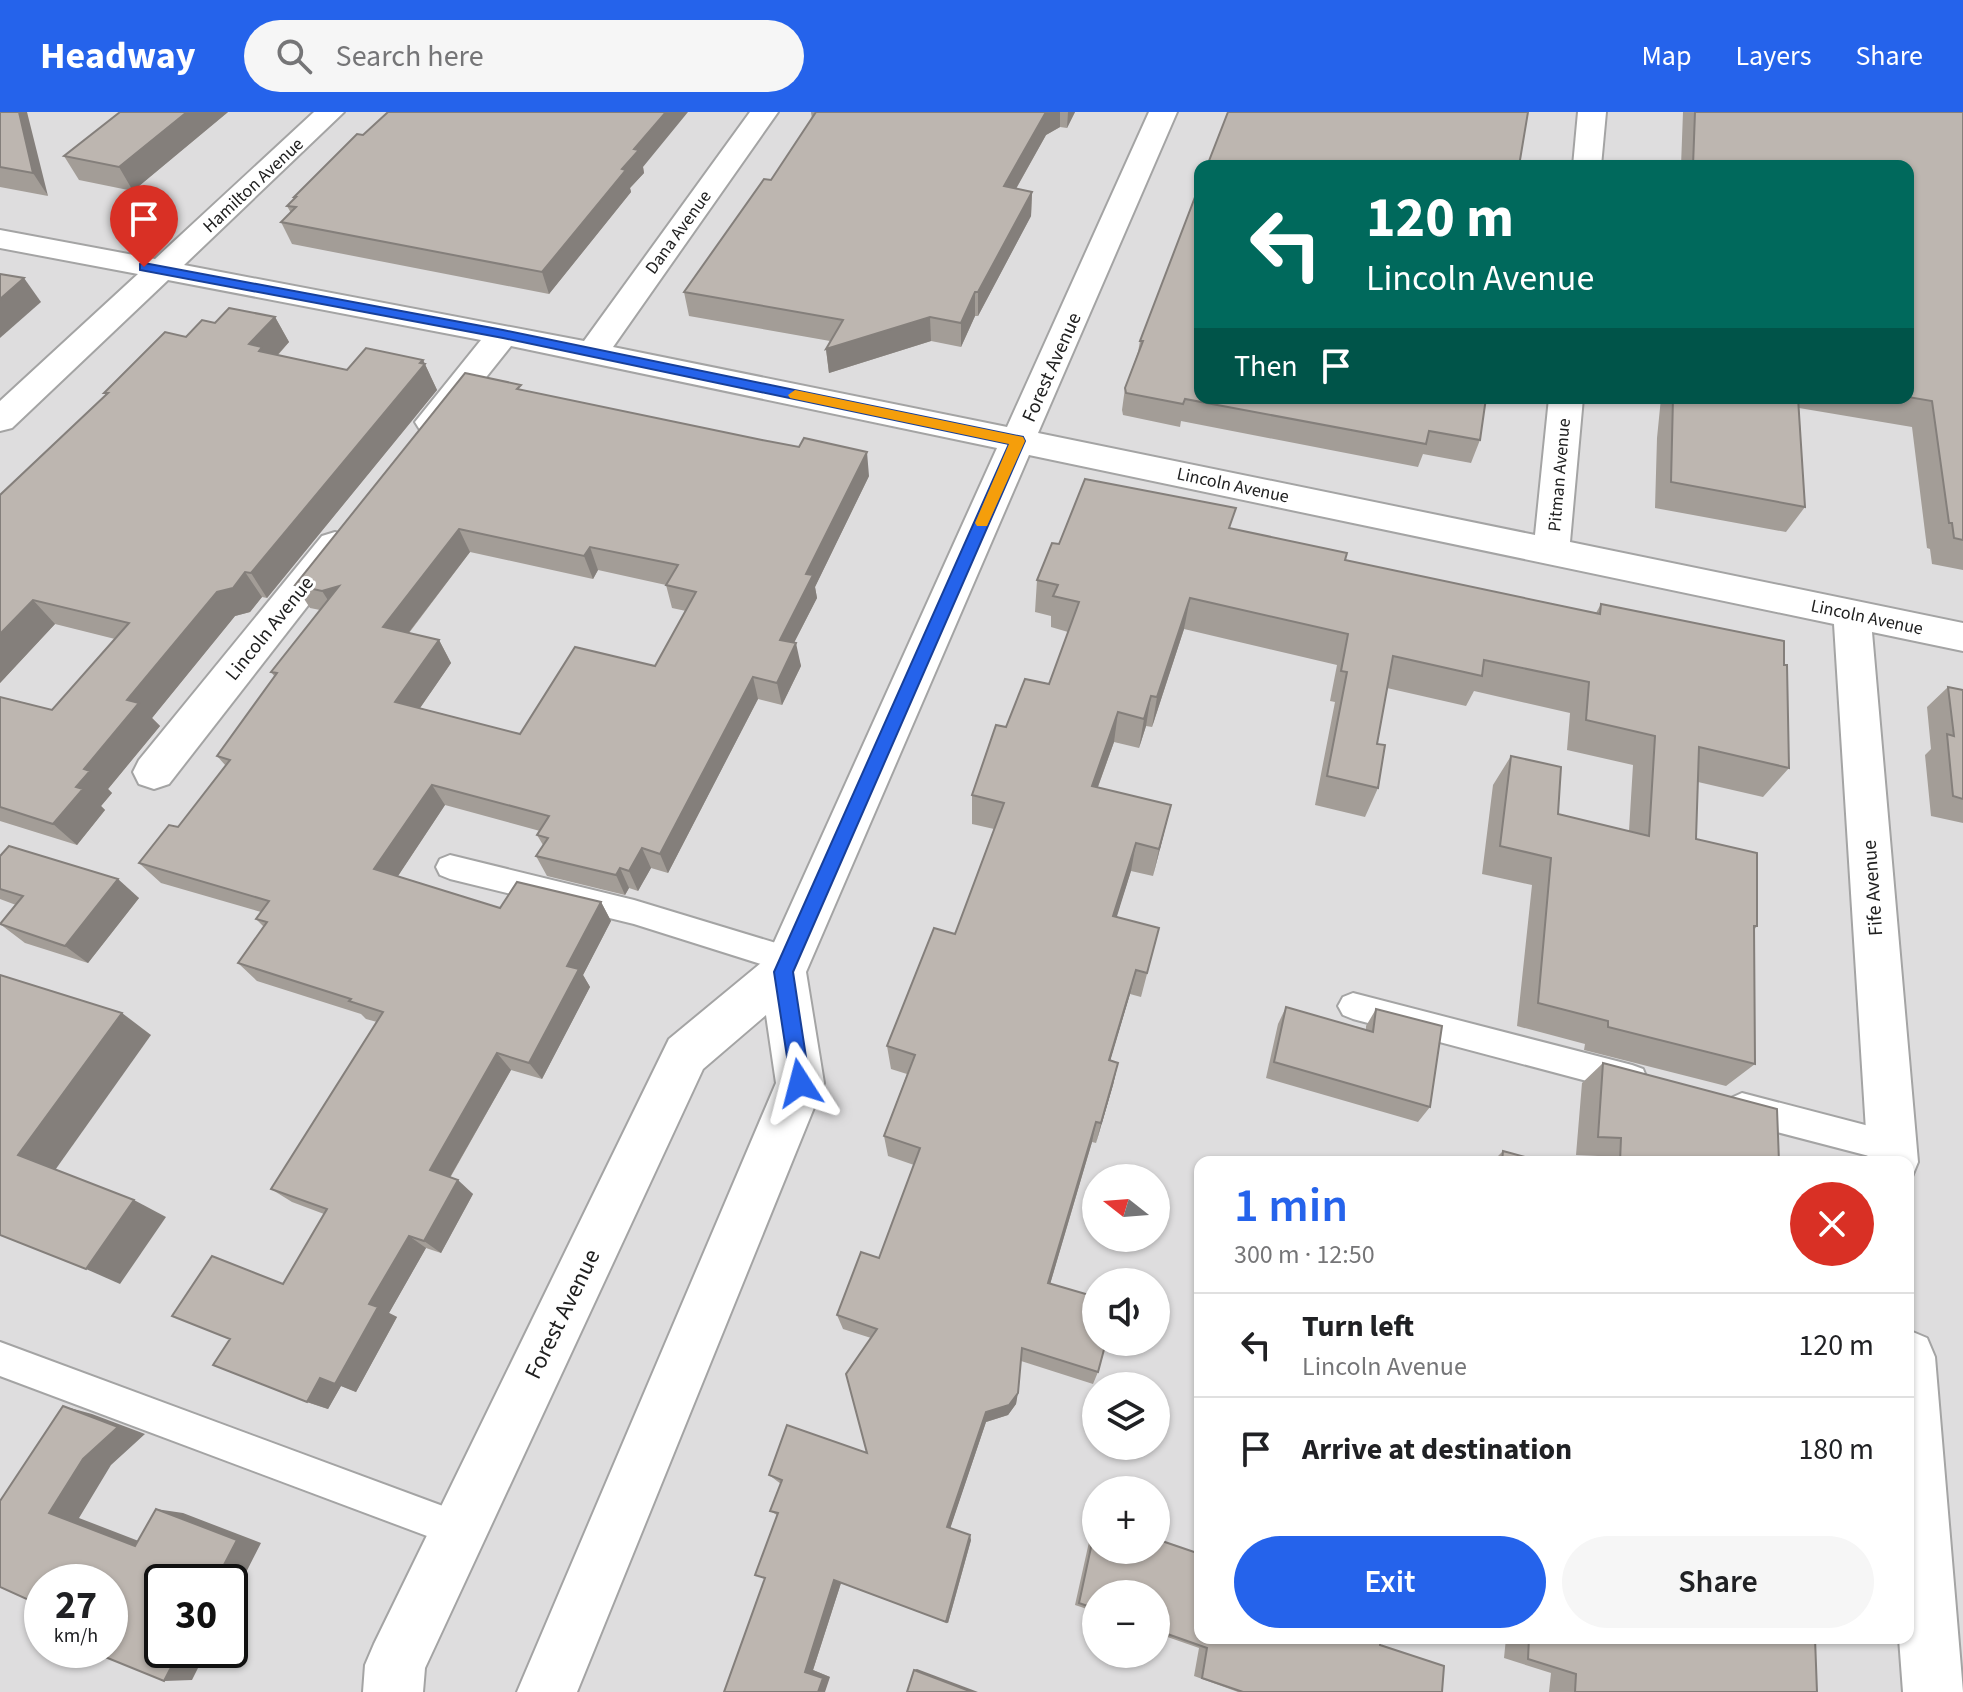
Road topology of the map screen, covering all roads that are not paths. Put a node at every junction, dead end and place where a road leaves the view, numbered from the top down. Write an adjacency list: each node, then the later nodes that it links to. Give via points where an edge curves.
1 (330, 112): 7 (street, Hamilton Avenue)
2 (764, 112): 9 (street, Dana Avenue)
3 (1163, 112): 12 (street, Forest Avenue)
4 (1592, 112): 5 (street)
5 (1588, 160)
6 (0, 239): 7 (street, Lincoln Avenue)
7 (162, 271): 8 (street, Lincoln Avenue); 11 (street, Hamilton Avenue)
8 (503, 334): 9 (street, Lincoln Avenue); 13 (street)
9 (592, 353): 12 (street, Lincoln Avenue)
10 (1565, 404): 15 (street, Pitman Avenue)
11 (0, 420)
12 (1018, 441): 15 (street, Lincoln Avenue); 20 (street, Forest Avenue)
13 (412, 448)
14 (352, 523): 18 (street, Lincoln Avenue)
15 (1551, 552): 16 (street, Lincoln Avenue)
16 (1852, 614): 17 (street, Lincoln Avenue); 24 (street, Fife Avenue)
17 (1963, 637)
18 (154, 772)
19 (450, 867): 20 (lane, via 634,912)
20 (786, 966): 27 (street, Forest Avenue, via 686,1054); 29 (street, via 800,1083)
21 (1353, 1006): 22 (lane)
22 (1655, 1085)
23 (1714, 1100): 24 (lane)
24 (1893, 1154)
25 (0, 1359): 27 (lane)
26 (1914, 1495): 30 (street)
27 (459, 1530): 28 (street, Forest Avenue, via 395,1665)
28 (393, 1692)
29 (547, 1692)
30 (1933, 1692)

